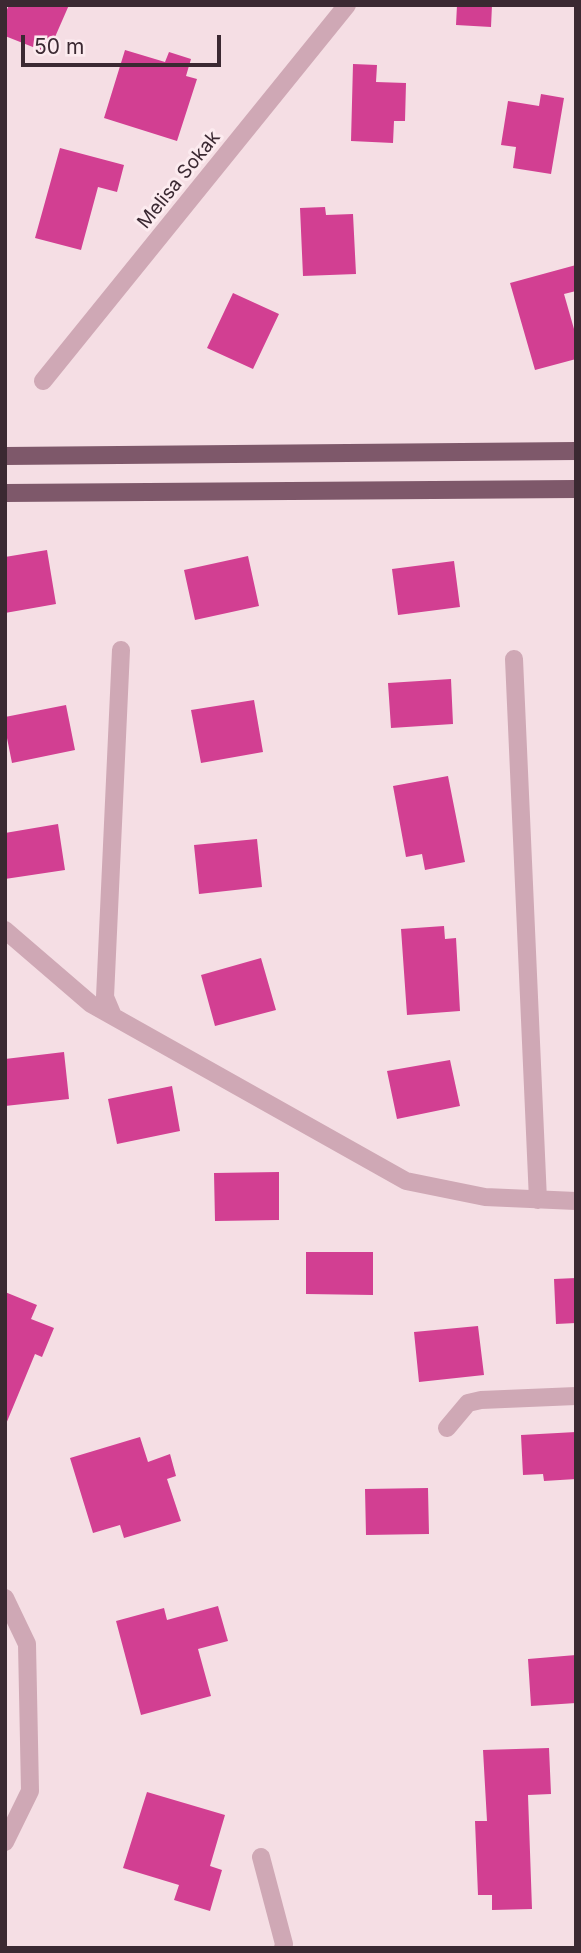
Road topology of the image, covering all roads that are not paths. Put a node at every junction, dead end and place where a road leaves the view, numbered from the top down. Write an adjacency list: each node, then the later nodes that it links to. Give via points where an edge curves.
1 (346, 5): 2 (street, Melisa Sokak)
2 (43, 381)
3 (576, 451): 4 (main road)
4 (5, 456)
5 (576, 489): 6 (main road)
6 (5, 493)
7 (121, 650): 10 (street, via 105,997)
8 (514, 659): 11 (street)
9 (5, 930): 10 (street, via 91,1004)
10 (113, 1016): 11 (street, via 406,1181 485,1197)
11 (538, 1200): 12 (street)
12 (576, 1201)
13 (576, 1396): 14 (street, via 468,1403)
14 (447, 1429)
15 (5, 1598): 16 (street, via 27,1644 30,1791)
16 (5, 1842)
17 (261, 1857): 18 (street)
18 (283, 1948)

